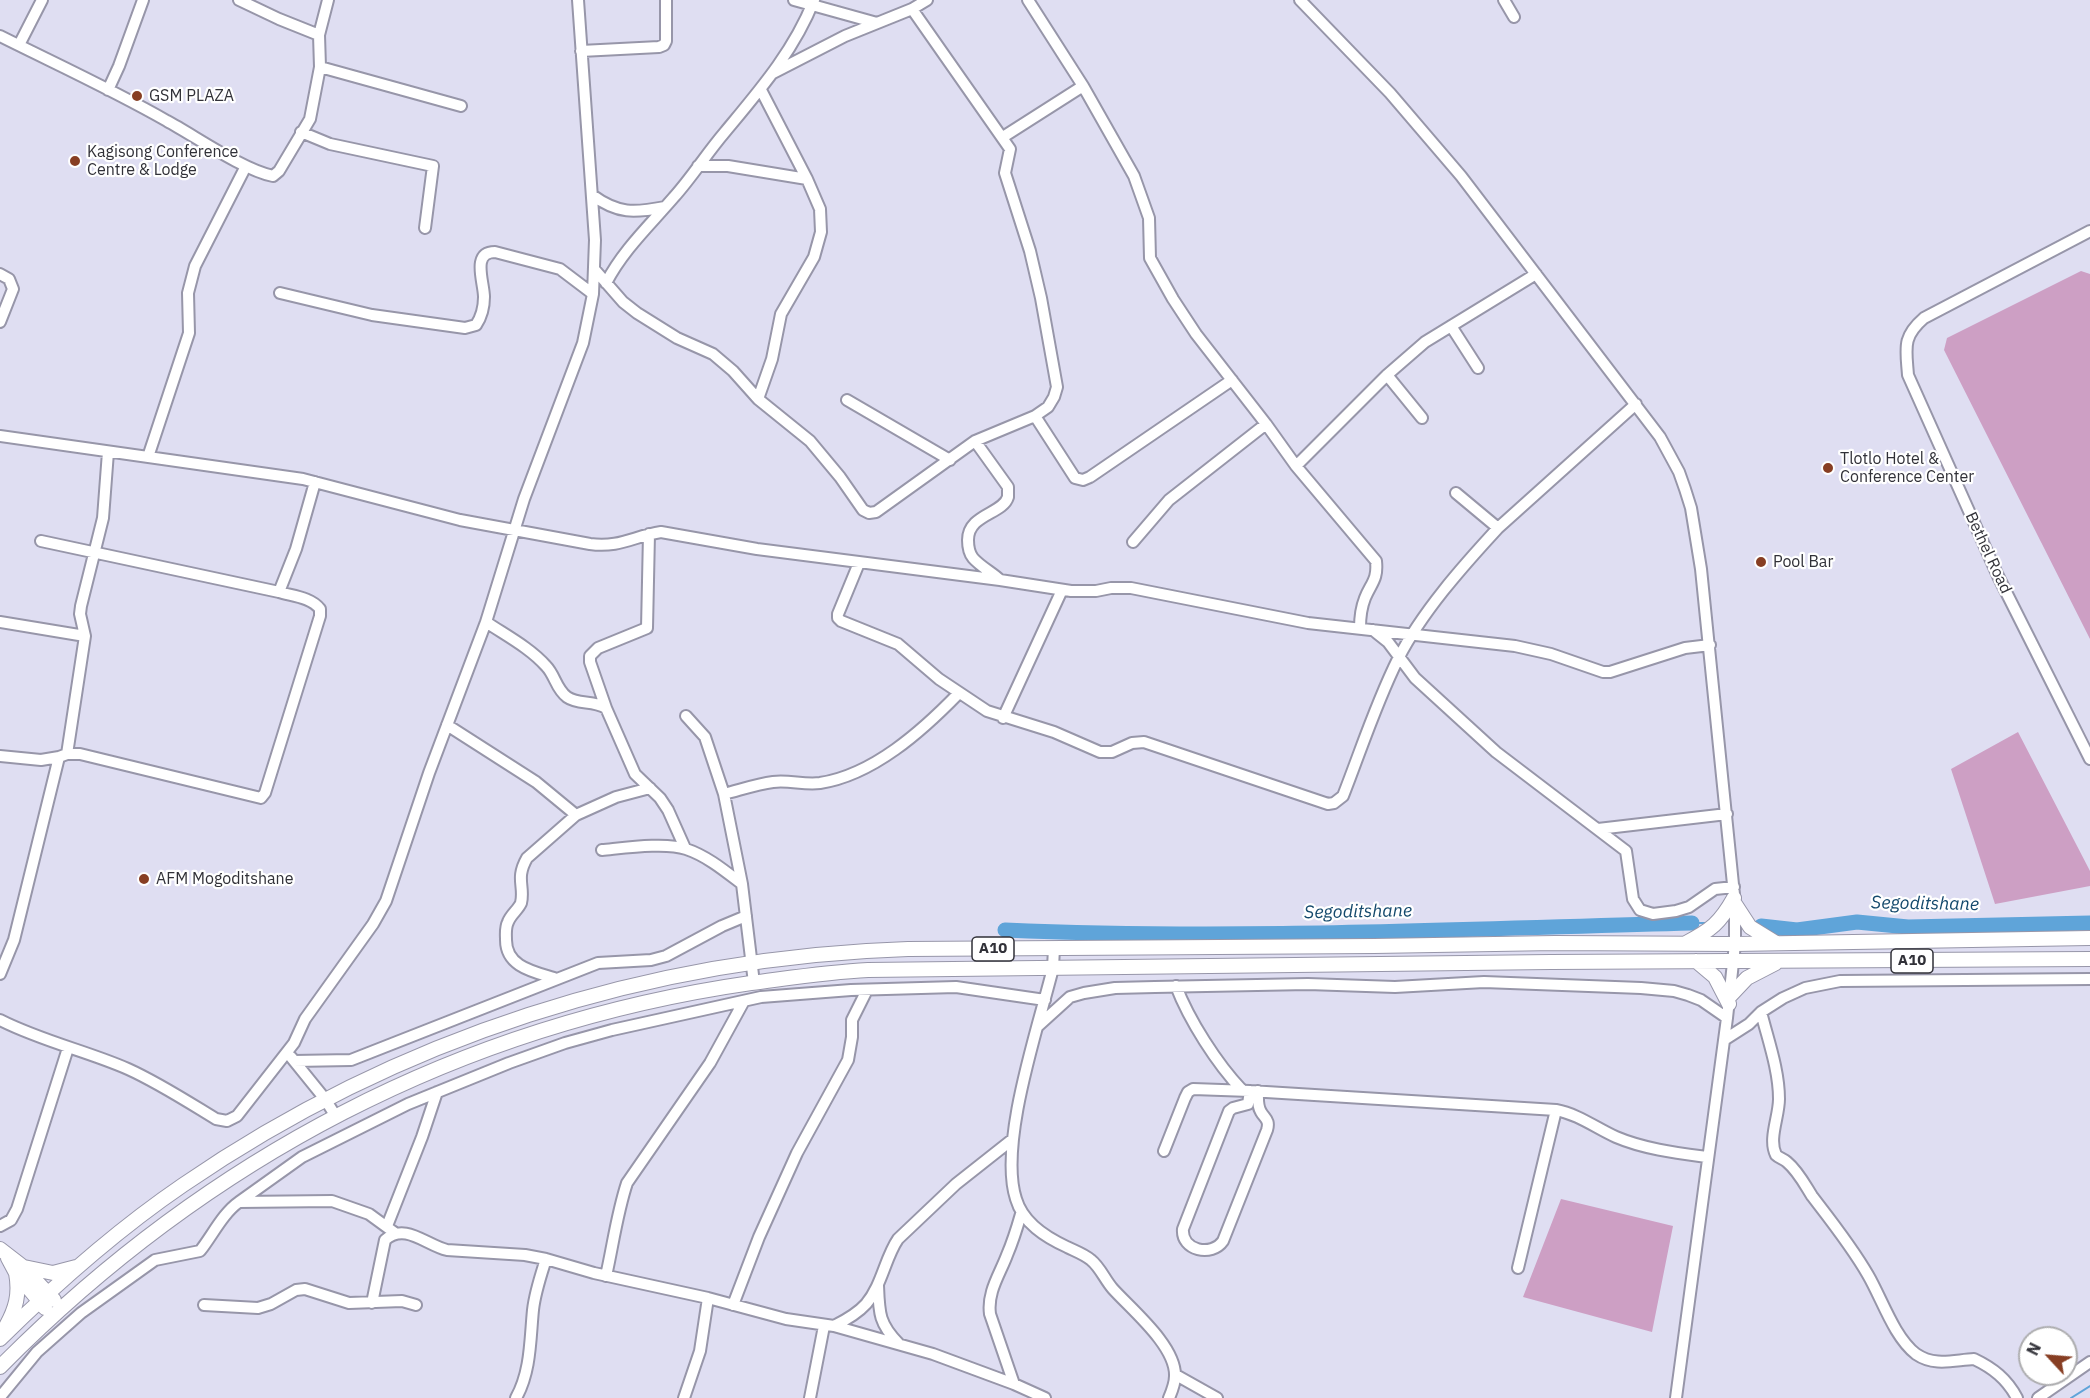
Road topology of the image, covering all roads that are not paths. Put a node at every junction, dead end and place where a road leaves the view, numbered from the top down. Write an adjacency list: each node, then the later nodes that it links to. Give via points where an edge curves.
1 (42, 0): 18 (street)
2 (143, 0): 23 (street)
3 (239, 0): 16 (street)
4 (328, 0): 16 (street)
5 (578, 0): 19 (street)
6 (666, 0): 19 (street, via 664,45)
7 (794, 0): 12 (street)
8 (927, 0): 13 (street)
9 (1028, 0): 22 (street)
10 (1300, 0): 37 (street, via 1409,115)
11 (1504, 0): 14 (street)
12 (813, 3): 15 (street); 21 (street)
13 (912, 9): 15 (street); 27 (street)
14 (1514, 17)
15 (878, 24): 21 (street)
16 (319, 35): 20 (street)
17 (0, 36): 18 (street)
18 (19, 45): 23 (street)
19 (581, 51): 31 (street)
20 (320, 67): 25 (street); 26 (street, via 310,119)
21 (772, 74): 24 (street)
22 (1083, 86): 27 (street); 45 (street, via 1134,176 1149,218 1150,258 1173,299)
23 (108, 90): 28 (street)
24 (761, 90): 29 (street); 30 (street)
25 (461, 105)
26 (301, 132): 28 (street, via 273,176); 33 (street, via 330,144 434,165)
27 (1003, 137): 49 (street, via 1010,149 1005,173 1030,251 1057,387 1048,407)
28 (246, 166): 55 (street, via 190,280 189,333)
29 (698, 166): 30 (street, via 719,165); 32 (street)
30 (807, 179): 46 (street, via 820,209 818,245 781,314 772,359)
31 (592, 195): 32 (street, via 627,211); 35 (street)
32 (664, 207): 38 (street, via 624,253)
33 (425, 228)
34 (2090, 231): 85 (street, Bethel Road, via 1924,318 1912,328 1906,356 1908,375 1998,576)
35 (595, 270): 38 (street); 40 (street)
36 (0, 274): 41 (street, via 9,279 13,289)
37 (1536, 274): 42 (street); 48 (street)
38 (606, 283): 46 (street, via 637,314 718,358)
39 (280, 293): 40 (street, via 372,315 465,328 477,325 482,316 480,262 488,252 495,252 560,269)
40 (593, 294): 61 (street, via 583,342)
41 (0, 322)
42 (1451, 326): 43 (street); 44 (street, via 1425,342)
43 (1478, 368)
44 (1387, 375): 50 (street); 57 (street)
45 (1232, 380): 49 (street, via 1083,480 1076,478); 51 (street)
46 (758, 399): 56 (street, via 810,441 869,513)
47 (847, 400): 56 (street)
48 (1636, 404): 60 (street); 76 (street, via 1671,454 1691,508)
49 (1035, 416): 53 (street)
50 (1422, 418)
51 (1266, 424): 57 (street); 64 (street, via 1169,500)
52 (0, 436): 54 (street)
53 (975, 441): 56 (street); 67 (street, via 1008,487 1008,496 972,527 968,547 972,557)
54 (108, 452): 55 (street); 65 (street, via 103,518)
55 (148, 457): 58 (street)
56 (950, 460)
57 (1296, 466): 72 (street, via 1376,561 1377,572 1365,596)
58 (315, 482): 61 (street, via 460,520); 69 (street)
59 (1456, 494): 60 (street)
60 (1498, 528): 74 (street)
61 (514, 529): 62 (street, via 606,546); 71 (street)
62 (649, 534): 66 (street, via 679,534); 79 (street, via 647,628 598,648 590,656)
63 (41, 541): 65 (street)
64 (1133, 542)
65 (95, 551): 69 (street); 75 (street, via 80,614)
66 (860, 563): 67 (street); 78 (street, via 838,618 898,644)
67 (1000, 580): 68 (street)
68 (1062, 590): 72 (street, via 1131,588 1284,619); 81 (street)
69 (279, 592): 84 (street, via 316,603 320,616 261,798 80,754)
70 (0, 622): 75 (street)
71 (486, 622): 79 (street, via 537,656 569,699); 82 (street)
72 (1360, 628): 73 (street)
73 (1373, 630): 74 (street); 77 (street)
74 (1412, 634): 76 (street, via 1515,646 1603,672 1685,648); 77 (street)
75 (85, 636): 84 (street)
76 (1710, 645): 88 (street)
77 (1399, 657): 81 (street, via 1342,796 1328,804 1144,742 1107,753); 90 (street, via 1415,678 1497,752)
78 (958, 694): 81 (street); 87 (street, via 925,728 866,767 822,783 774,782)
79 (606, 708): 86 (street, via 635,774)
80 (686, 716): 87 (street, via 705,737)
81 (1003, 718)
82 (447, 725): 89 (street, via 536,782); 123 (street, via 380,913 305,1019)
83 (0, 756): 84 (street, via 41,760)
84 (63, 756): 109 (street, via 14,940)
85 (2090, 759)
86 (650, 788): 89 (street, via 616,797); 91 (street, via 668,810)
87 (724, 794): 93 (street)
88 (1727, 814): 90 (street); 94 (street)
89 (576, 815): 110 (street, via 527,858 520,874 522,900 506,928 509,956 518,965)
90 (1598, 830): 94 (street, via 1626,851 1633,899 1645,912 1689,907 1715,889)
91 (685, 848): 92 (street); 93 (street, via 713,862)
92 (602, 850)
93 (742, 884): 95 (street)
94 (1734, 896): 97 (main road, via 1750,927); 98 (main road, via 1715,926); 99 (street)
95 (746, 916): 105 (street); 110 (street, via 666,956 598,963)
96 (2090, 938): 97 (main road, A10)
97 (1776, 943): 99 (main road, A10)
98 (1685, 944): 99 (main road, A10); 100 (main road, A10)
99 (1735, 944): 104 (street)
100 (1054, 948): 101 (main road, A10); 107 (street)
101 (983, 949): 105 (main road, A10, via 870,951); 108 (main road)
102 (2090, 959): 106 (main road, A10)
103 (1696, 961): 104 (main road, A10); 107 (main road, A10); 117 (main road, via 1715,977)
104 (1733, 961): 106 (main road, A10); 117 (street)
105 (750, 962): 112 (street); 126 (main road, A10, via 640,984 537,1011 431,1050)
106 (1778, 962): 117 (main road, via 1747,978)
107 (1053, 968): 108 (main road, A10); 115 (street)
108 (983, 969): 112 (main road, A10, via 834,972)
109 (0, 974)
110 (557, 979): 123 (street, via 351,1060)
111 (2090, 979): 118 (street, via 1840,981 1805,988)
112 (754, 983): 128 (main road, A10, via 673,996 542,1029 441,1066)
113 (1176, 986): 117 (street, via 1395,987 1484,982 1674,991); 120 (street, via 1115,988 1075,995); 124 (street, via 1220,1064)
114 (867, 990): 115 (street, via 956,987); 116 (street); 148 (street, via 852,1020 848,1060 797,1153)
115 (1045, 1000): 120 (street)
116 (744, 1001): 125 (street, via 565,1043); 141 (street, via 710,1063 627,1183)
117 (1728, 1006): 121 (street)
118 (1761, 1012): 121 (street); 165 (street, via 1778,1083 1773,1144 1776,1155 1798,1175 1845,1239 1908,1346 1927,1360 1952,1363 1974,1359 1995,1371)
119 (0, 1020): 122 (street)
120 (1038, 1026): 129 (street)
121 (1724, 1041): 131 (street)
122 (68, 1048): 123 (street, via 127,1069 216,1119 227,1121 237,1116); 134 (street, via 17,1209 11,1220)
123 (291, 1056): 126 (street)
124 (1250, 1091): 124 (street, via 1248,1104 1229,1111 1183,1229 1184,1238 1201,1251 1215,1249 1223,1241 1267,1130 1267,1119); 127 (street); 130 (street, via 1192,1089)
125 (437, 1092): 132 (street, via 302,1157); 135 (street)
126 (325, 1099): 128 (street); 138 (main road, A10, via 183,1185)
127 (1556, 1110): 131 (street, via 1629,1141); 139 (street)
128 (334, 1115): 149 (main road, A10, via 201,1198 117,1260)
129 (1013, 1139): 133 (street, via 1012,1179); 142 (street, via 956,1184 898,1239)
130 (1164, 1151)
131 (1707, 1156): 164 (street)
132 (239, 1202): 135 (street, via 332,1201 369,1214); 157 (street, via 200,1251 155,1260 75,1317)
133 (1021, 1214): 155 (street, via 1055,1242 1092,1260 1106,1282 1151,1329 1167,1351); 156 (street, via 989,1304)
134 (1, 1223)
135 (391, 1230): 137 (street, via 447,1250); 145 (street, via 382,1246)
136 (4, 1253): 140 (main road)
137 (546, 1259): 141 (street); 158 (street, via 537,1288 526,1369)
138 (81, 1265): 140 (main road, via 53,1273); 143 (main road, A10)
139 (1518, 1268)
140 (19, 1269): 143 (main road); 151 (main road, via 17,1303)
141 (606, 1276): 144 (street)
142 (878, 1284): 150 (street, via 863,1306); 152 (street, via 883,1324)
143 (44, 1297): 149 (main road); 151 (main road, A10)
144 (708, 1298): 148 (street); 159 (street, via 700,1351)
145 (372, 1303): 146 (street, via 341,1301 305,1289 258,1308); 147 (street, via 402,1301)
146 (204, 1305)
147 (417, 1305)
148 (733, 1305): 150 (street)
149 (56, 1312): 154 (main road, A10)
150 (829, 1326): 152 (street); 160 (street)
151 (0, 1337)
152 (902, 1346): 156 (street)
153 (2090, 1362): 166 (street)
154 (0, 1367)
155 (1176, 1375): 162 (street); 163 (street)
156 (1014, 1384): 161 (street)
157 (0, 1396)
158 (516, 1398)
159 (684, 1398)
160 (810, 1398)
161 (1045, 1398)
162 (1169, 1398)
163 (1217, 1398)
164 (1676, 1398)
165 (2017, 1398)
166 (2038, 1398)

